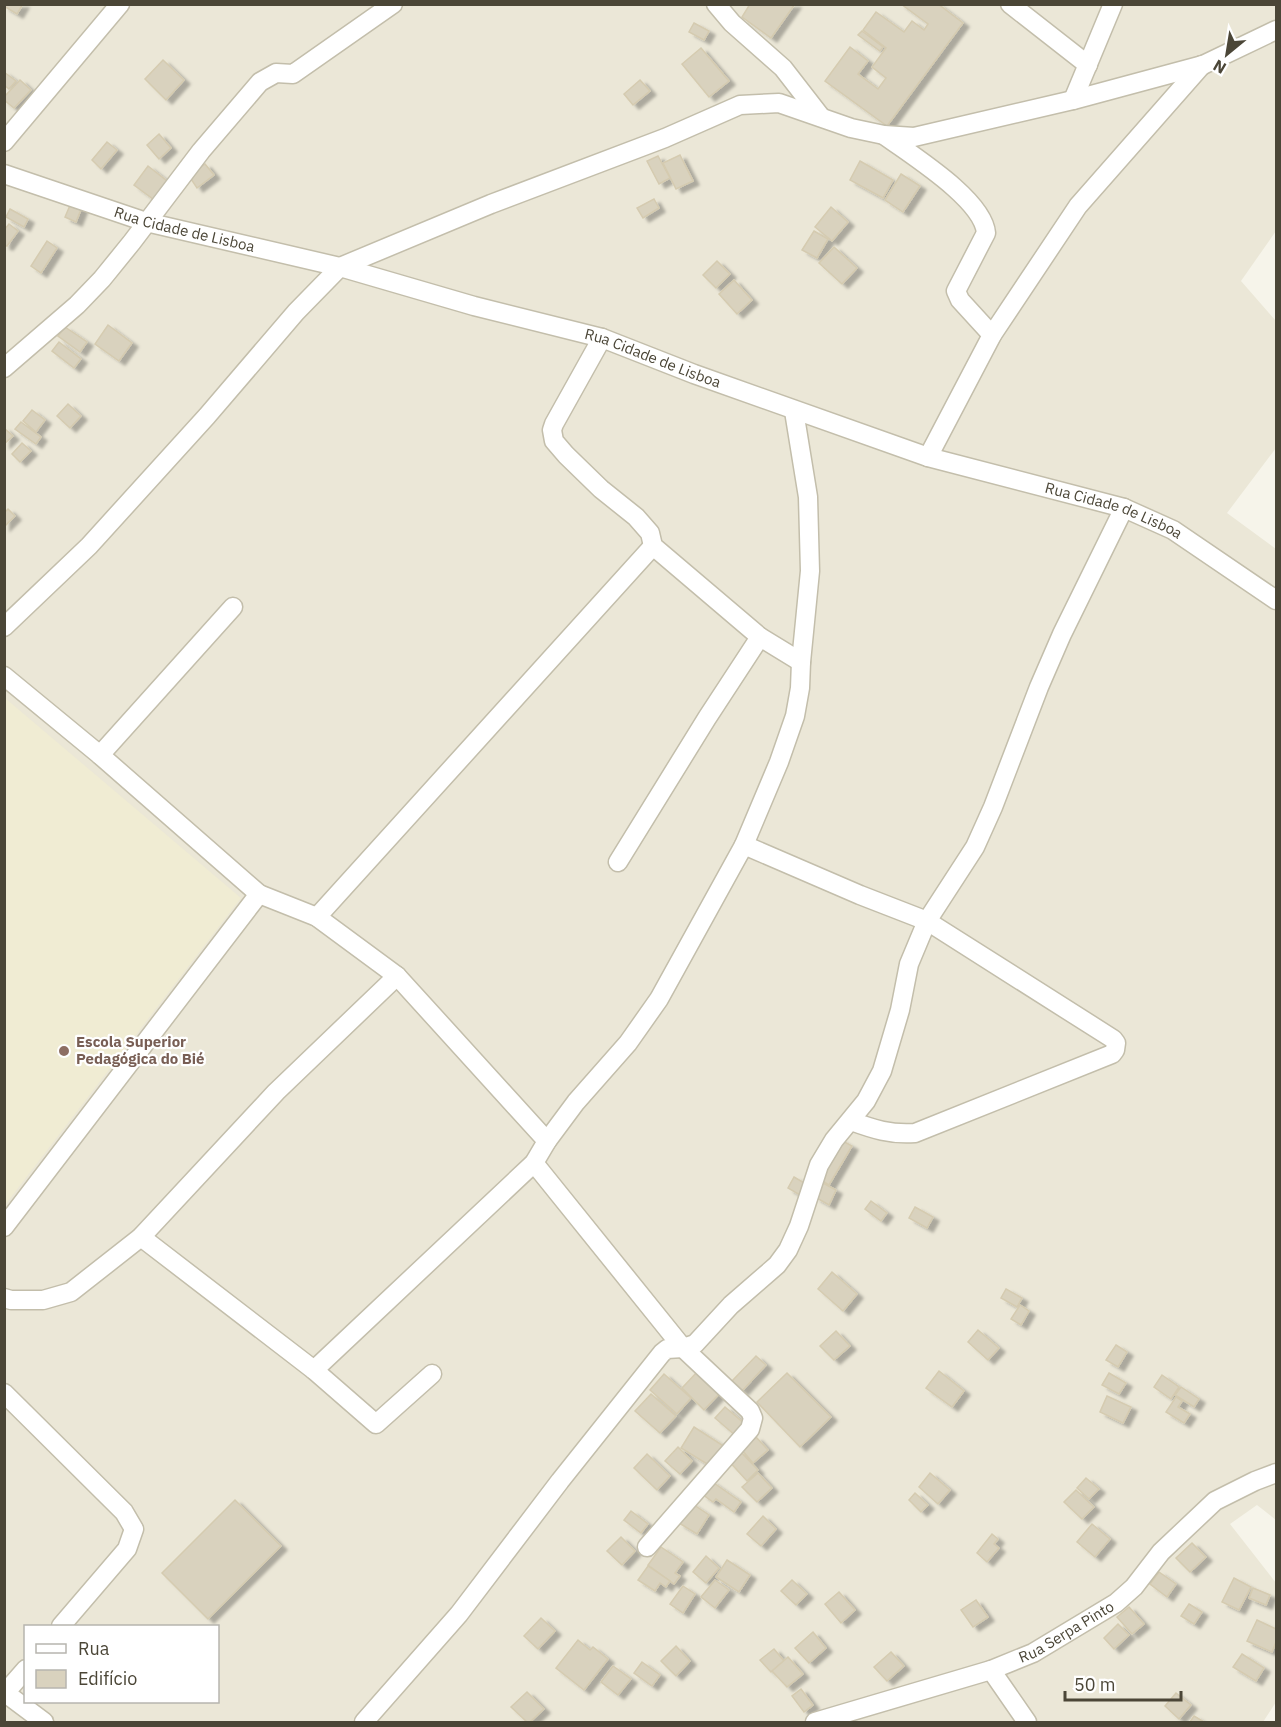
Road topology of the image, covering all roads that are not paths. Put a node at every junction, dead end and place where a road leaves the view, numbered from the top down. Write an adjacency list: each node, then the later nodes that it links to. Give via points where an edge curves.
1 (120, 4): 12 (street)
2 (393, 4): 14 (street, via 293,74 276,73 260,82)
3 (716, 4): 10 (street, via 783,68)
4 (1010, 4): 7 (street)
5 (1113, 4): 7 (street)
6 (1276, 30): 8 (street)
7 (1088, 65): 9 (street)
8 (1203, 65): 9 (street); 16 (street, via 1078,206)
9 (1073, 100): 11 (street, via 914,137)
10 (821, 117): 11 (street); 15 (street, via 779,103 740,105)
11 (884, 135): 16 (street, via 955,189 985,222 986,233 956,291)
12 (4, 142)
13 (4, 174): 14 (street, Rua Cidade de Lisboa)
14 (146, 222): 15 (street, Rua Cidade de Lisboa); 18 (street, via 77,305)
15 (340, 267): 17 (street, Rua Cidade de Lisboa); 25 (street, via 89,546)
16 (992, 335): 20 (street)
17 (602, 338): 19 (street, Rua Cidade de Lisboa); 22 (street, via 554,424 554,441 636,518 650,533)
18 (4, 368)
19 (794, 411): 20 (street, Rua Cidade de Lisboa); 27 (street, via 809,518 810,571)
20 (928, 457): 21 (street, Rua Cidade de Lisboa)
21 (1124, 508): 23 (street, Rua Cidade de Lisboa, via 1173,530); 34 (street, via 1053,655 975,847)
22 (653, 546): 26 (street); 33 (street)
23 (1276, 600)
24 (232, 607): 29 (street)
25 (4, 627)
26 (760, 637): 27 (street); 31 (street)
27 (801, 662): 30 (street, via 795,717)
28 (4, 676): 29 (street)
29 (100, 755): 32 (street)
30 (744, 845): 34 (street); 37 (street, via 658,999 628,1043)
31 (618, 862)
32 (259, 894): 33 (street); 39 (street)
33 (317, 917): 35 (street)
34 (927, 921): 36 (street, via 909,964 882,1071); 36 (street, via 1113,1039 1115,1050 915,1133 879,1131)
35 (397, 976): 37 (street); 40 (street, via 276,1092)
36 (851, 1121): 42 (street, via 819,1165 799,1226 777,1265 694,1344)
37 (547, 1141): 38 (street)
38 (534, 1163): 42 (street); 43 (street)
39 (4, 1227)
40 (141, 1237): 41 (street, via 71,1292 43,1300); 43 (street)
41 (4, 1298)
42 (684, 1348): 47 (street, via 753,1418 750,1429); 53 (street, via 662,1353 459,1614)
43 (314, 1370): 44 (street, via 376,1424)
44 (432, 1374)
45 (4, 1393): 48 (street, via 124,1512 134,1529 127,1549)
46 (1276, 1473): 49 (street, Rua Serpa Pinto, via 1215,1501 1161,1552 1116,1603 1033,1653)
47 (647, 1547)
48 (62, 1625)
49 (991, 1670): 54 (street, Rua Serpa Pinto); 55 (street)
50 (24, 1671): 51 (street)
51 (5, 1693): 52 (street)
52 (44, 1722)
53 (364, 1722)
54 (815, 1722)
55 (1027, 1722)

